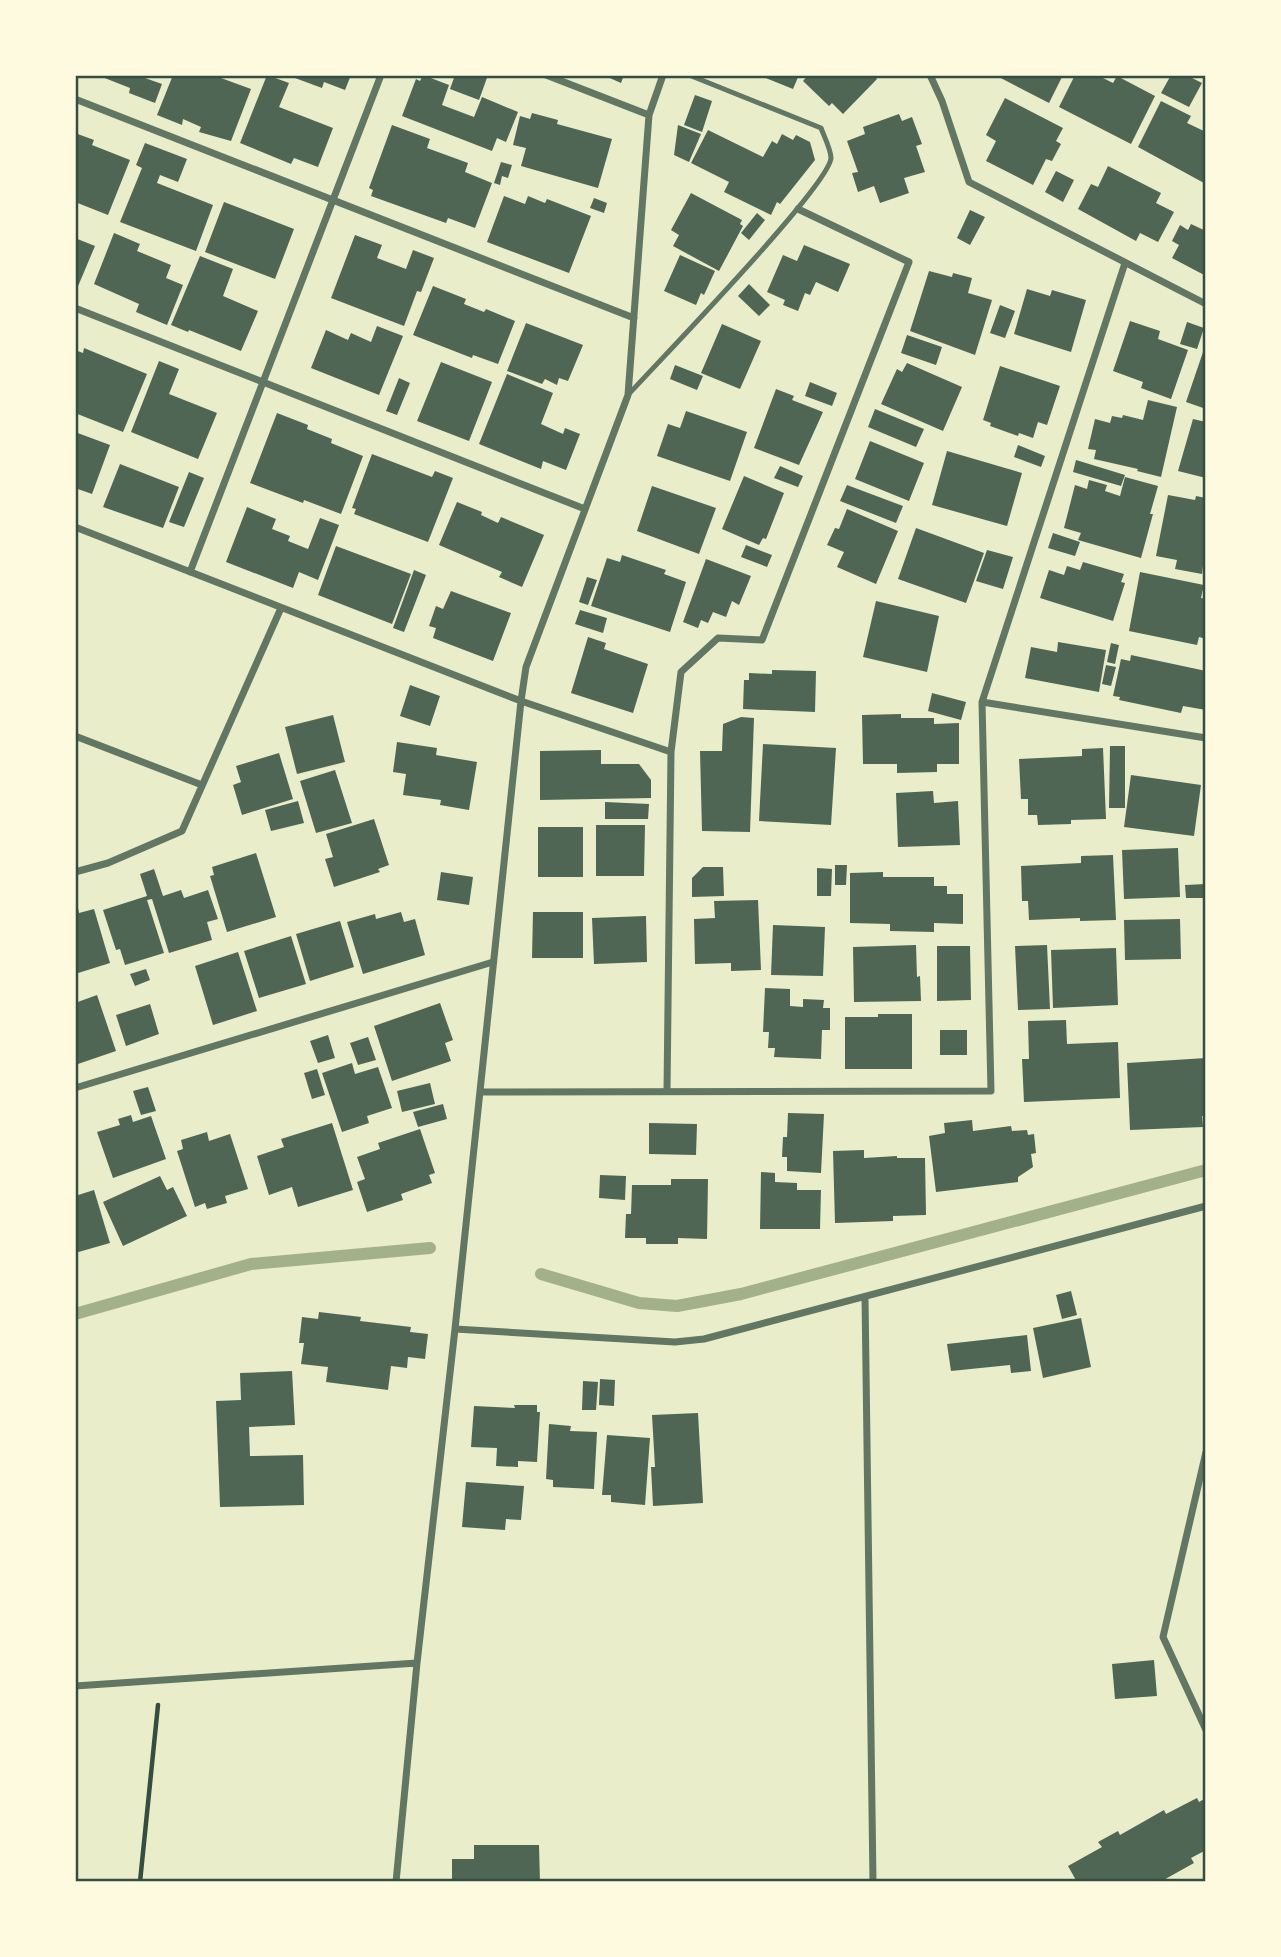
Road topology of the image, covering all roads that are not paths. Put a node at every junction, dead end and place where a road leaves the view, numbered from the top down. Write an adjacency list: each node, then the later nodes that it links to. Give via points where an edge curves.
1 (381, 75): 8 (street)
2 (546, 75): 7 (street)
3 (663, 75): 7 (street)
4 (689, 75): 9 (lane, via 821,128 831,157 827,171)
5 (930, 75): 10 (street, via 969,182)
6 (75, 99): 8 (street)
7 (649, 115): 13 (street)
8 (333, 200): 13 (street); 14 (street)
9 (798, 209): 15 (lane); 24 (street, via 909,262 762,640 718,638 681,672)
10 (1125, 263): 11 (street); 21 (street)
11 (1206, 304)
12 (75, 308): 14 (street)
13 (634, 318): 15 (street)
14 (263, 382): 16 (street); 18 (street)
15 (628, 395): 16 (street)
16 (585, 509): 20 (street, via 526,667)
17 (75, 527): 18 (street)
18 (190, 572): 19 (street)
19 (281, 608): 20 (street); 25 (street)
20 (521, 701): 24 (street); 27 (street)
21 (982, 702): 23 (street); 29 (street, via 991,1091)
22 (75, 736): 25 (street)
23 (1206, 738)
24 (671, 752): 29 (street)
25 (202, 785): 26 (street, via 182,831)
26 (75, 872)
27 (493, 962): 28 (street); 30 (street)
28 (75, 1088)
29 (667, 1091): 30 (street)
30 (480, 1092): 33 (street)
31 (1206, 1206): 32 (street)
32 (865, 1297): 33 (street, via 704,1339 674,1342); 39 (street)
33 (455, 1329): 35 (street)
34 (1206, 1451): 37 (street, via 1163,1637)
35 (417, 1663): 36 (street); 38 (street)
36 (75, 1686)
37 (1206, 1730)
38 (396, 1882)
39 (873, 1882)

